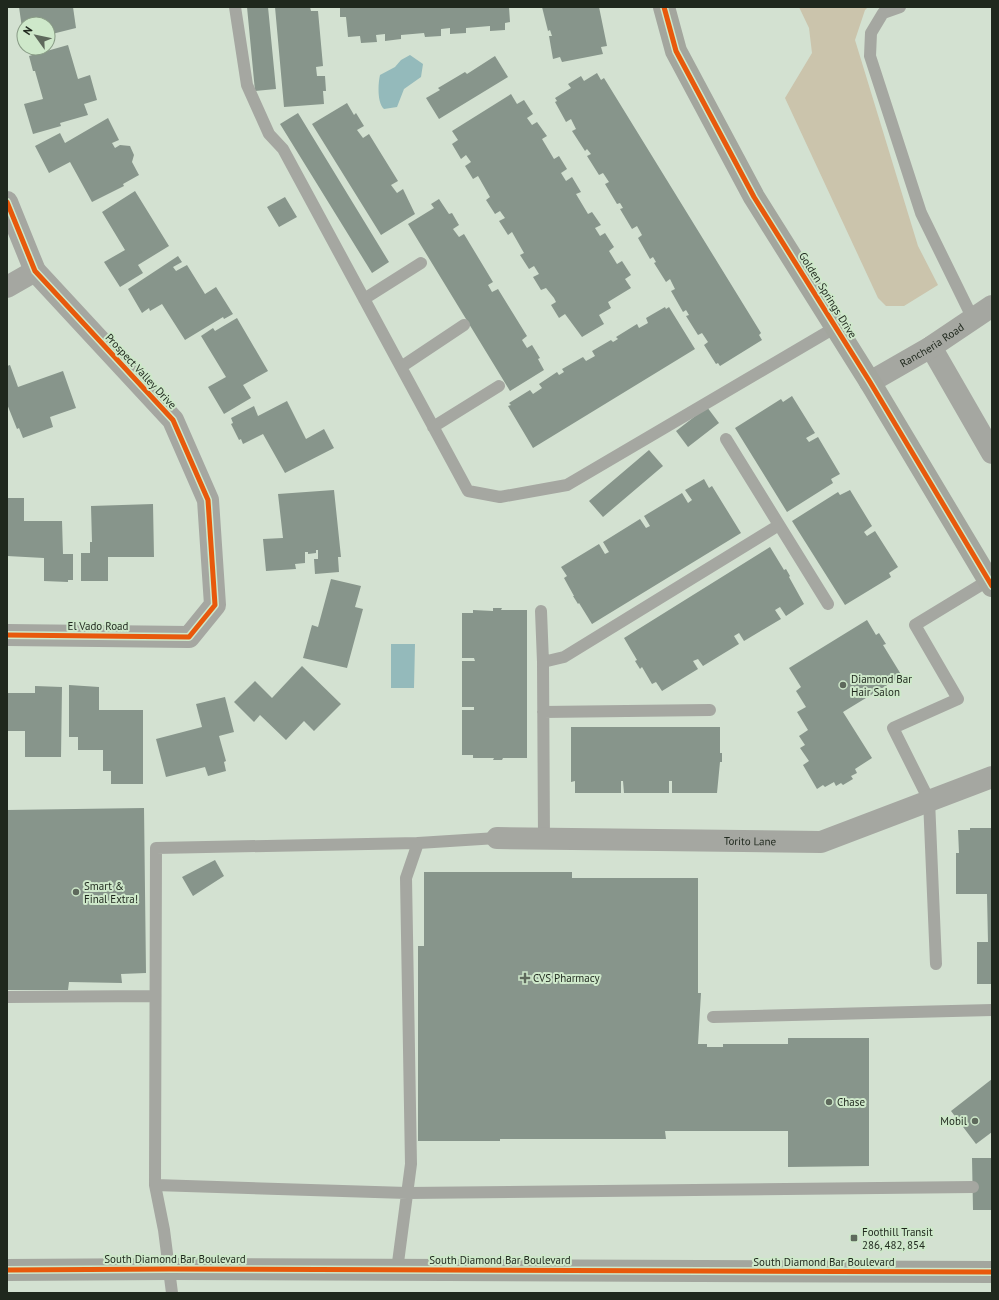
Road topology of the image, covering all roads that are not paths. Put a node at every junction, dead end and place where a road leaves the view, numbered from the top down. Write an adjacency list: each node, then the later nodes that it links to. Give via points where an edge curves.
1 (235, 7): 8 (lane, via 247,84 269,134 283,149)
2 (664, 7): 12 (main road, Golden Springs Drive, via 676,51 743,176)
3 (900, 7): 10 (lane, via 883,13 871,33 870,56 921,213)
4 (7, 202): 6 (street, Prospect Valley Drive)
5 (421, 263): 8 (lane)
6 (35, 271): 7 (street); 25 (street, Prospect Valley Drive, via 173,420 208,500 216,605)
7 (7, 287)
8 (364, 299): 14 (lane)
9 (992, 306): 10 (street, Rancheria Road)
10 (973, 318): 13 (street, Rancheria Road)
11 (464, 325): 14 (lane)
12 (836, 327): 15 (main road, Golden Springs Drive); 17 (lane, via 567,485 500,497 468,491)
13 (931, 347): 15 (street, Rancheria Road); 19 (street)
14 (401, 367): 17 (lane)
15 (870, 382): 21 (main road, Golden Springs Drive)
16 (500, 386): 17 (lane)
17 (433, 427)
18 (726, 439): 20 (lane)
19 (992, 453)
20 (779, 525): 22 (lane); 26 (lane, via 564,657)
21 (990, 583): 30 (lane, via 916,625 958,699 893,728)
22 (828, 604)
23 (541, 611): 26 (lane)
24 (7, 635): 25 (street, El Vado Road)
25 (189, 637)
26 (543, 662): 28 (lane)
27 (710, 710): 28 (lane)
28 (543, 712): 32 (lane)
29 (992, 777): 30 (street, Torito Lane)
30 (929, 800): 32 (street, Torito Lane, via 821,842); 34 (lane)
31 (497, 838): 32 (street, Torito Lane); 33 (lane)
32 (544, 839)
33 (418, 843): 35 (lane, via 156,848); 41 (lane, via 406,878 411,1164)
34 (936, 964)
35 (155, 996): 36 (lane); 39 (lane)
36 (7, 998)
37 (992, 1010): 38 (lane)
38 (713, 1017)
39 (155, 1185): 41 (lane); 42 (lane)
40 (973, 1187): 41 (lane)
41 (407, 1193): 44 (lane)
42 (169, 1269): 43 (main road, South Diamond Bar Boulevard); 44 (main road, South Diamond Bar Boulevard); 46 (lane)
43 (7, 1270)
44 (397, 1270): 45 (main road, South Diamond Bar Boulevard)
45 (992, 1272)
46 (172, 1293)

